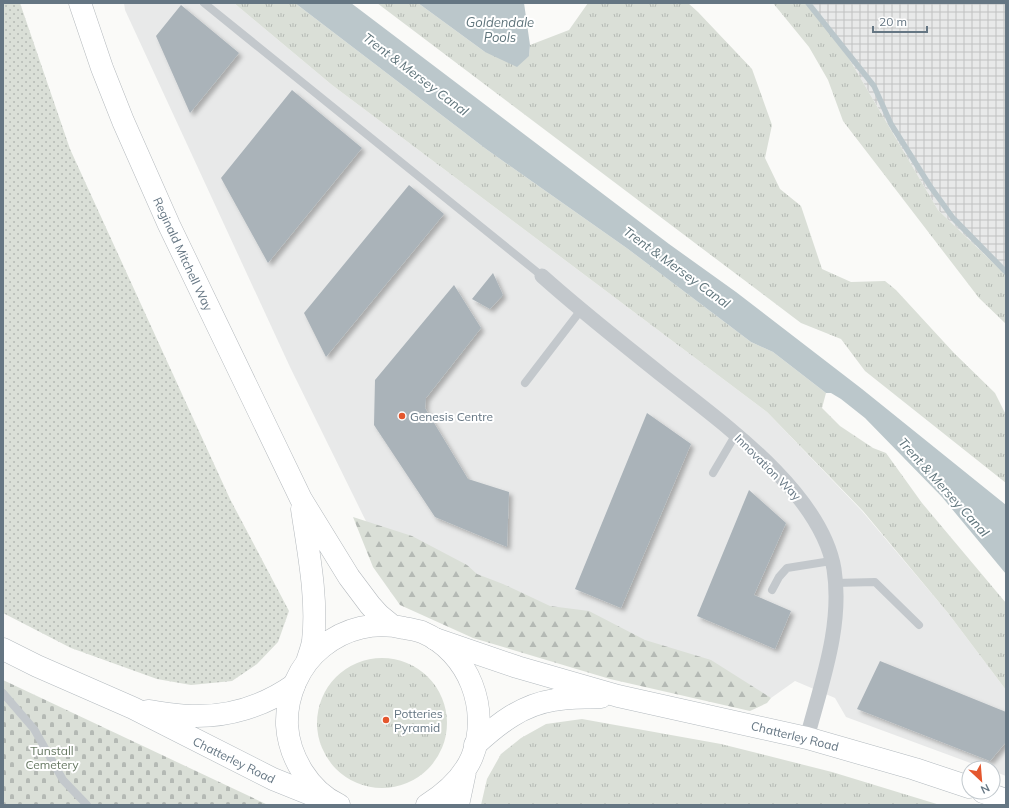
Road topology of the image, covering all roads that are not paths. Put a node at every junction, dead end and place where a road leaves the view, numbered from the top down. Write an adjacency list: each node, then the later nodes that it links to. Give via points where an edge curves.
1 (80, 3): 8 (main road, Reginald Mitchell Way, via 123,121 169,226)
2 (204, 3): 3 (lane)
3 (542, 276): 4 (street, Innovation Way)
4 (581, 310): 5 (lane); 6 (street, Innovation Way)
5 (525, 382)
6 (736, 434): 7 (lane); 9 (street, Innovation Way, via 779,475 809,510)
7 (712, 473)
8 (301, 499): 12 (main road, Reginald Mitchell Way, via 349,577 370,605); 16 (main road, Reginald Mitchell Way, via 314,614 313,642)
9 (832, 561): 10 (street, Innovation Way); 11 (lane, via 787,568)
10 (835, 583): 13 (lane, via 875,582); 21 (street, Innovation Way, via 837,606 829,655)
11 (772, 590)
12 (390, 624): 14 (main road, via 421,632); 16 (main road, via 350,630 328,642)
13 (919, 625)
14 (435, 639): 19 (main road, Chatterley Road, via 514,666); 22 (main road, via 459,661 475,691 478,708)
15 (3, 649): 20 (main road, Chatterley Road)
16 (307, 662): 17 (main road)
17 (294, 685): 20 (main road, Chatterley Road, via 259,705 230,713 191,716); 26 (main road, via 287,725 294,756 312,784)
18 (3, 693): 25 (lane, via 34,729 63,780)
19 (618, 696): 21 (main road, Chatterley Road); 22 (main road, Chatterley Road, via 555,700 530,706 510,716)
20 (133, 708): 26 (main road, Chatterley Road, via 273,779)
21 (807, 738): 24 (main road, Chatterley Road)
22 (476, 745): 23 (main road)
23 (465, 769): 27 (main road, via 453,786); 28 (main road)
24 (961, 784)
25 (86, 805)
26 (338, 805)
27 (427, 805)
28 (458, 805)

